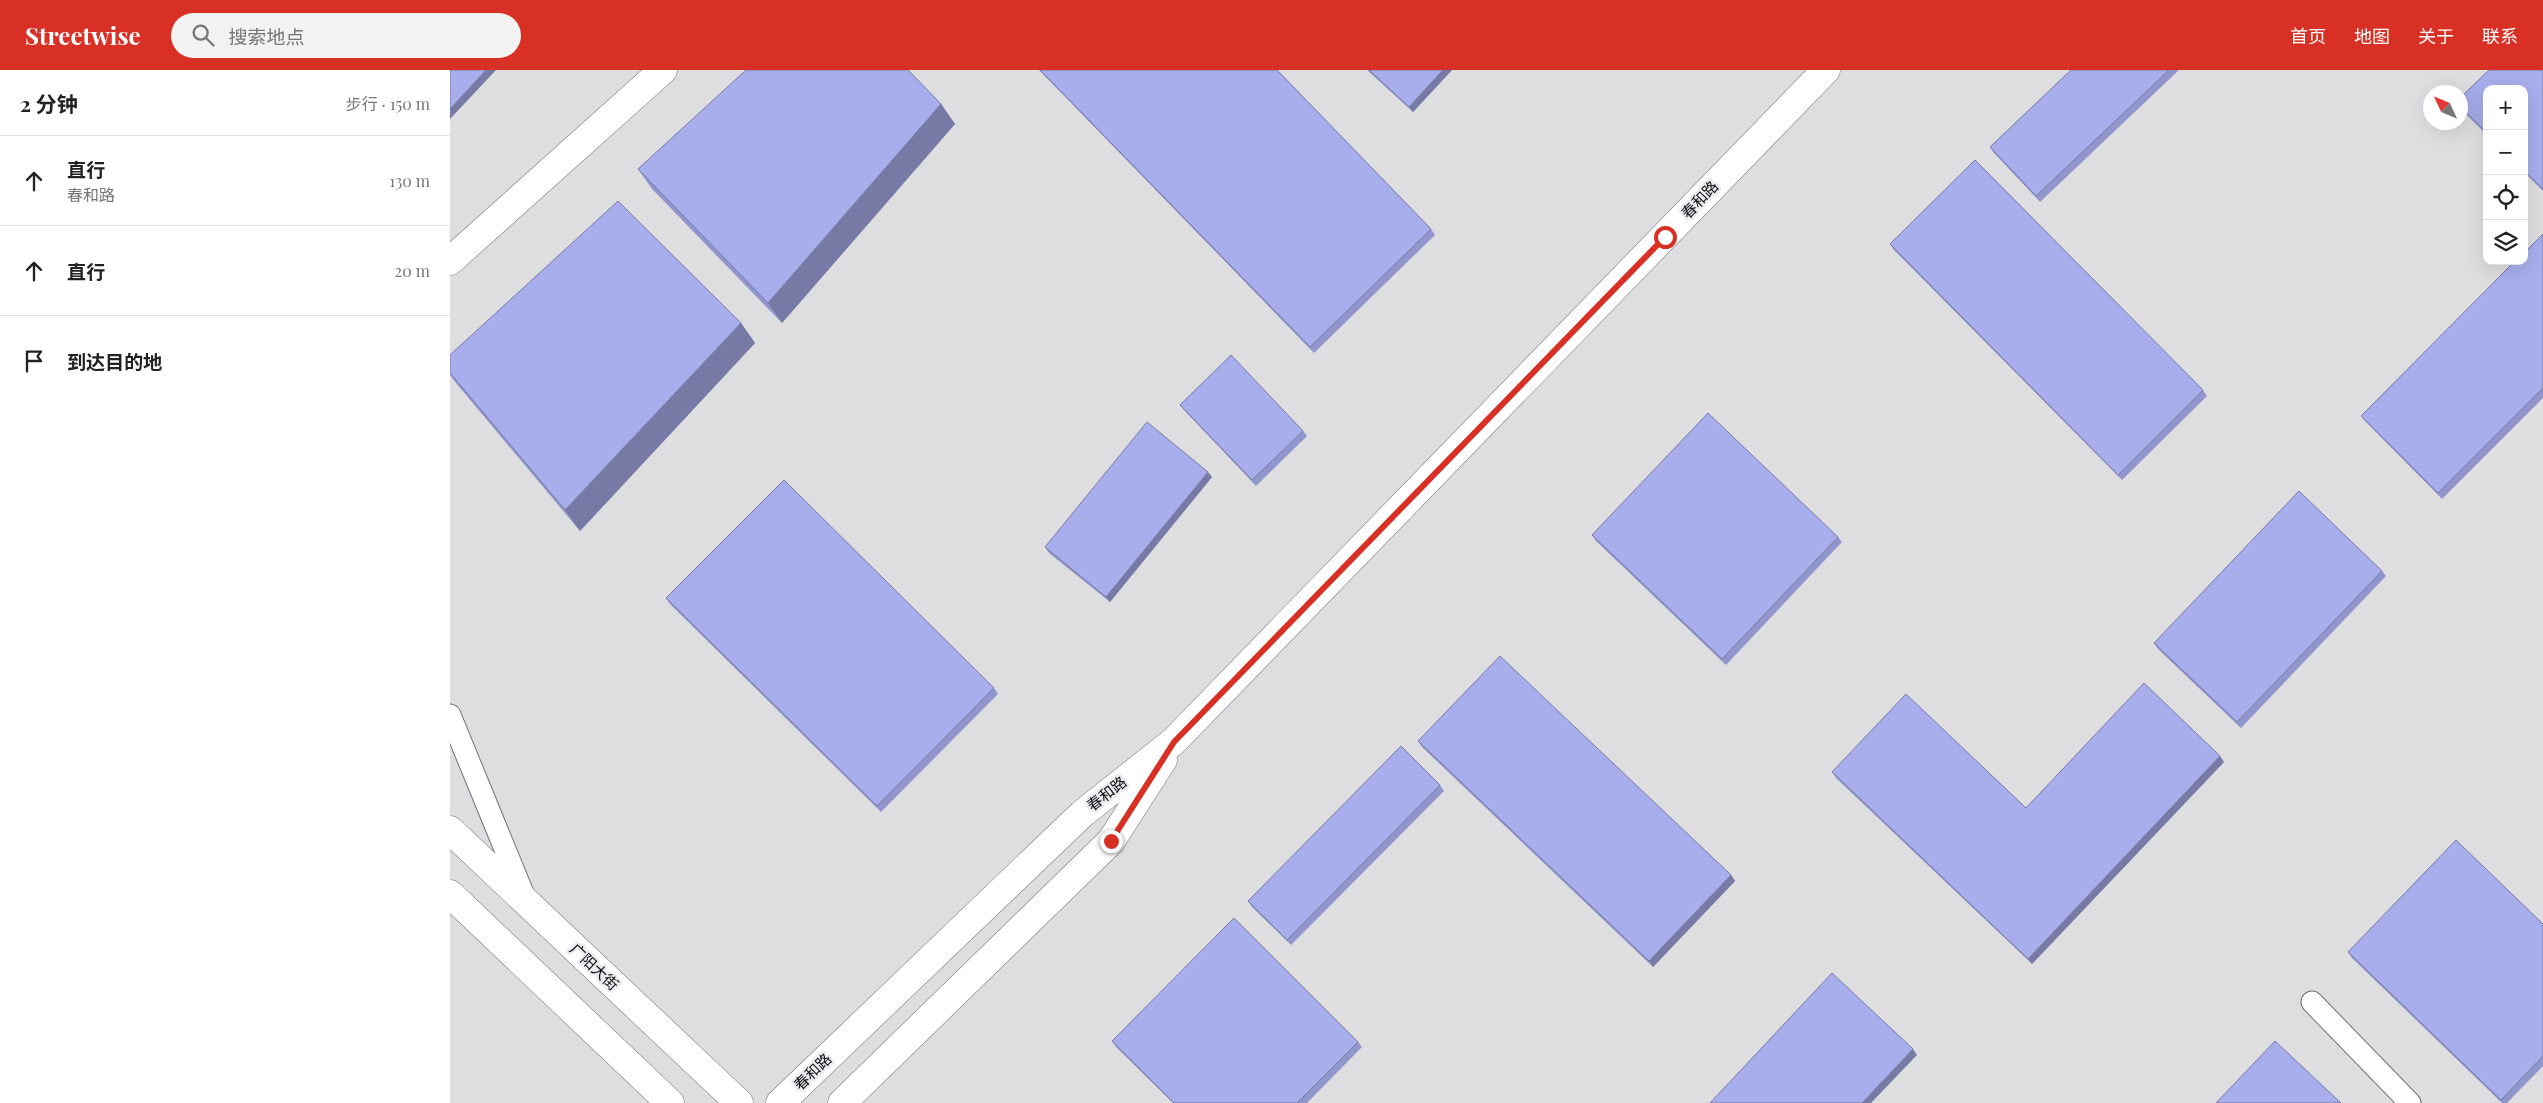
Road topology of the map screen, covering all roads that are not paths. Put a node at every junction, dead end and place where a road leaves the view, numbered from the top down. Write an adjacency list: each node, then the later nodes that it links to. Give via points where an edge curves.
1 (663, 70): 3 (street)
2 (1826, 70): 5 (street, 春和路)
3 (450, 260)
4 (450, 715): 8 (lane)
5 (1174, 742): 12 (street, 春和路, via 1082,814); 13 (street, via 1111,841)
6 (450, 830): 8 (street, 广阳大街)
7 (450, 894): 10 (street)
8 (528, 906): 11 (street, 广阳大街)
9 (2312, 1002): 14 (lane)
10 (670, 1103)
11 (740, 1103)
12 (780, 1103)
13 (842, 1103)
14 (2410, 1103)

